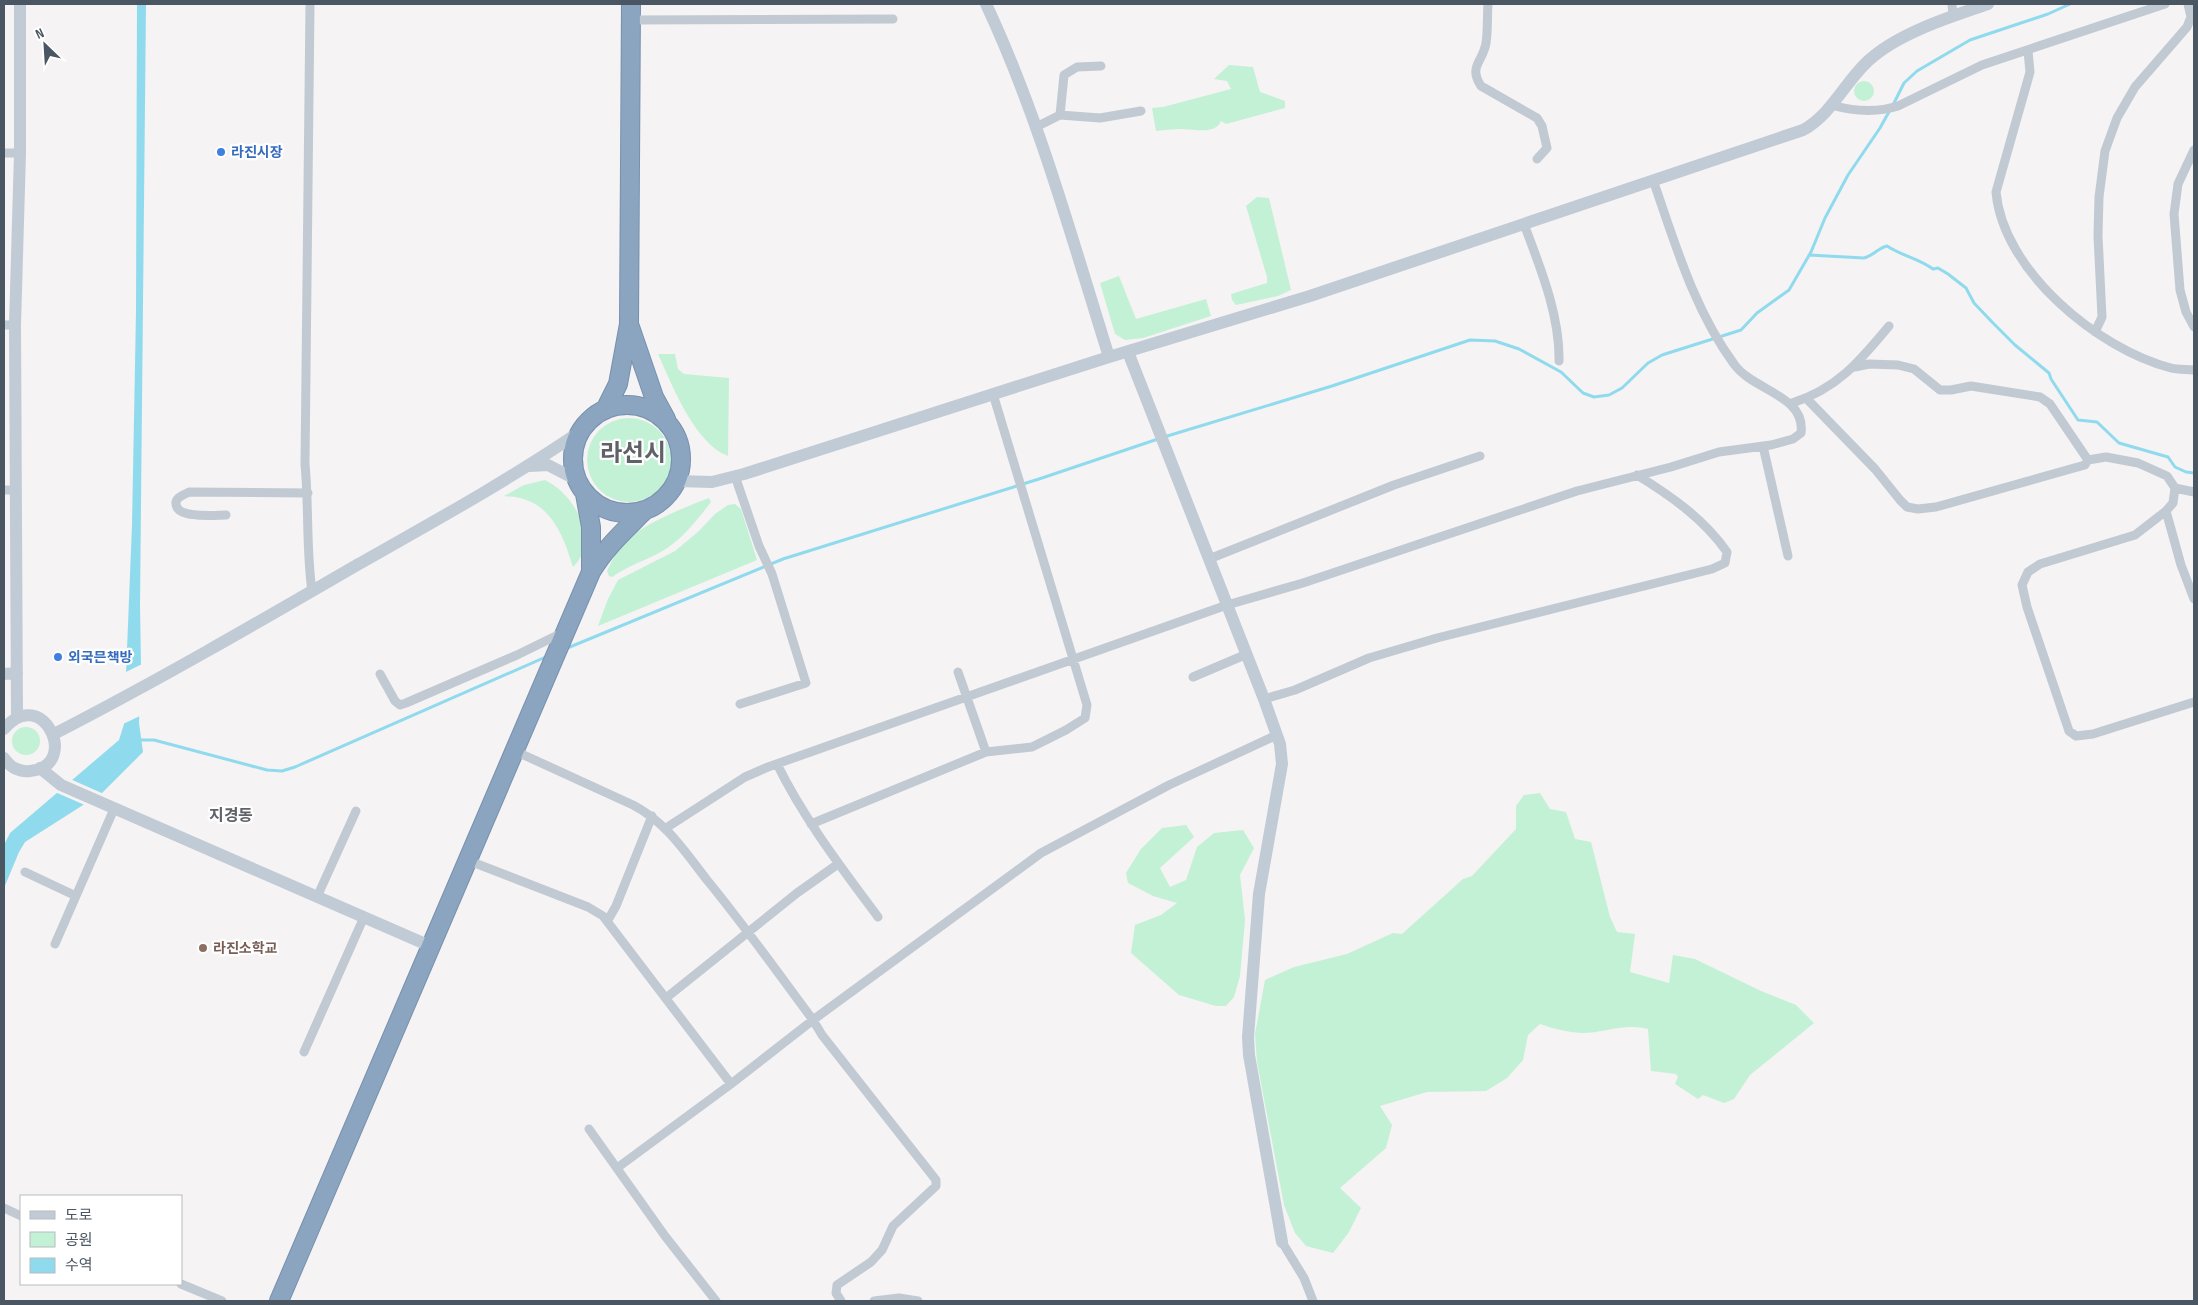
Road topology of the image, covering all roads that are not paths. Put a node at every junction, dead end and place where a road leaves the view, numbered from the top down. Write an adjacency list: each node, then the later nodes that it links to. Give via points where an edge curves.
1 (20, 4): 19 (street)
2 (310, 4): 50 (street, via 305,464)
3 (986, 4): 16 (street)
4 (1488, 4): 20 (street, via 1486,45 1475,69 1476,79 1481,86 1537,118 1547,148)
5 (1988, 4): 8 (street)
6 (2165, 4): 11 (street)
7 (2188, 4): 27 (street, via 2191,17 2187,27 2135,87 2117,118 2106,151 2099,197 2098,236 2102,317)
8 (1953, 10): 13 (street, via 1870,59)
9 (631, 12): 10 (street); 23 (highway)
10 (892, 19)
11 (2028, 50): 13 (street, via 1982,65 1887,110 1850,110); 27 (street, via 2030,72 1996,192 1998,211 2010,242 2039,283)
12 (1101, 66): 15 (street, via 1077,68 1064,75)
13 (1831, 105): 21 (street, via 1816,123 1803,130)
14 (1141, 111): 15 (street, via 1100,118)
15 (1060, 115): 16 (street)
16 (1036, 127): 29 (street)
17 (2194, 150): 26 (street, via 2178,184 2174,214 2180,290)
18 (4, 153): 19 (street)
19 (20, 153): 24 (street)
20 (1537, 159)
21 (1653, 180): 22 (street); 35 (street, via 1694,294 1715,338 1750,380)
22 (1524, 224): 28 (street, via 1310,296); 30 (street, via 1551,307)
23 (629, 324): 36 (highway, via 618,384); 37 (highway, via 654,397)
24 (9, 325): 48 (street)
25 (1890, 326): 31 (street)
26 (2194, 327)
27 (2095, 332): 32 (street, via 2143,358 2173,368)
28 (1128, 352): 29 (street); 55 (street)
29 (1109, 357): 33 (street)
30 (1559, 361)
31 (1854, 367): 34 (street); 41 (street, via 1870,364 1914,369 1940,390 1971,386 2040,397 2050,404)
32 (2194, 370)
33 (994, 394): 44 (street); 62 (street)
34 (1806, 398): 35 (street); 41 (street, via 1875,469 1900,500 1918,509 1936,507 2074,468)
35 (1792, 403): 39 (street, via 1800,416 1801,433 1794,440)
36 (605, 410): 37 (highway, via 622,405 639,406 656,413); 38 (highway)
37 (669, 424): 45 (highway, via 682,452)
38 (581, 431): 42 (street); 46 (highway, via 574,447 573,464)
39 (1763, 446): 43 (street, via 1719,452); 54 (street)
40 (1480, 456): 55 (street, via 1394,485)
41 (2088, 460): 47 (street, via 2106,457 2138,463 2167,476)
42 (530, 466): 46 (street, via 548,465); 57 (street)
43 (1636, 475): 59 (street, via 1576,491 1303,583); 68 (street, via 1683,506 1717,538 1727,552 1725,563 1369,658 1295,690)
44 (735, 476): 45 (street, via 712,482); 70 (street, via 772,574 806,683)
45 (677, 481): 51 (highway, via 658,504)
46 (581, 487): 51 (highway, via 597,504 612,511 628,514); 56 (highway, via 591,526)
47 (2175, 488): 49 (street); 52 (street, via 2174,503)
48 (10, 490): 64 (street)
49 (2194, 492)
50 (308, 493): 53 (street, via 189,492 176,501 181,512 191,515); 57 (street, via 308,562)
51 (644, 511): 56 (highway, via 612,541)
52 (2166, 511): 58 (street); 69 (street, via 2135,534 2040,564 2028,572 2022,585 2069,731 2076,736 2093,734)
53 (226, 515)
54 (1788, 556)
55 (1209, 559): 59 (street)
56 (591, 572): 60 (highway)
57 (312, 592): 73 (street, via 145,687)
58 (2194, 599)
59 (1227, 605): 61 (street); 62 (street)
60 (565, 636): 65 (street, via 400,705); 75 (highway)
61 (1247, 654): 66 (street); 68 (street)
62 (1073, 660): 67 (street); 76 (street, via 1088,705 1085,718 1032,747)
63 (958, 672): 67 (street)
64 (10, 674): 71 (street)
65 (380, 674)
66 (1193, 677)
67 (968, 698): 76 (street); 78 (street)
68 (1264, 699): 74 (street)
69 (2194, 702)
70 (740, 704)
71 (17, 718): 72 (street); 73 (street, via 26,716 43,720)
72 (4, 729)
73 (54, 734): 79 (street, via 54,752)
74 (1277, 735): 97 (street, via 1169,785 1041,853); 104 (street, via 1281,771 1259,894 1248,1037 1252,1077)
75 (515, 751): 82 (street); 85 (highway)
76 (986, 752): 83 (street)
77 (5, 763): 79 (street, via 26,772)
78 (777, 764): 83 (street); 84 (street, via 745,777)
79 (40, 768): 80 (street, via 60,785)
80 (114, 809): 88 (street); 89 (street)
81 (356, 811): 89 (street)
82 (652, 816): 84 (street); 92 (street)
83 (811, 824): 86 (street)
84 (666, 828): 93 (street)
85 (468, 860): 92 (street, via 588,907); 95 (highway)
86 (838, 864): 90 (street); 93 (street)
87 (25, 872): 88 (street)
88 (76, 896): 94 (street)
89 (317, 897): 91 (street)
90 (878, 916)
91 (364, 917): 95 (street); 98 (street)
92 (608, 920): 96 (street)
93 (748, 933): 96 (street); 97 (street)
94 (55, 944)
95 (430, 946): 107 (highway)
96 (666, 998): 99 (street)
97 (813, 1020): 99 (street); 109 (street, via 936,1180 936,1186 893,1226 882,1250 871,1262 837,1285 836,1293)
98 (304, 1052)
99 (731, 1084): 101 (street)
100 (589, 1129): 101 (street)
101 (616, 1168): 108 (street)
102 (4, 1208): 103 (street)
103 (20, 1216)
104 (1282, 1242): 112 (street, via 1304,1278)
105 (182, 1284): 106 (street)
106 (222, 1301)
107 (279, 1301)
108 (716, 1301)
109 (841, 1301)
110 (874, 1301): 111 (street, via 900,1298)
111 (918, 1301)
112 (1313, 1301)

